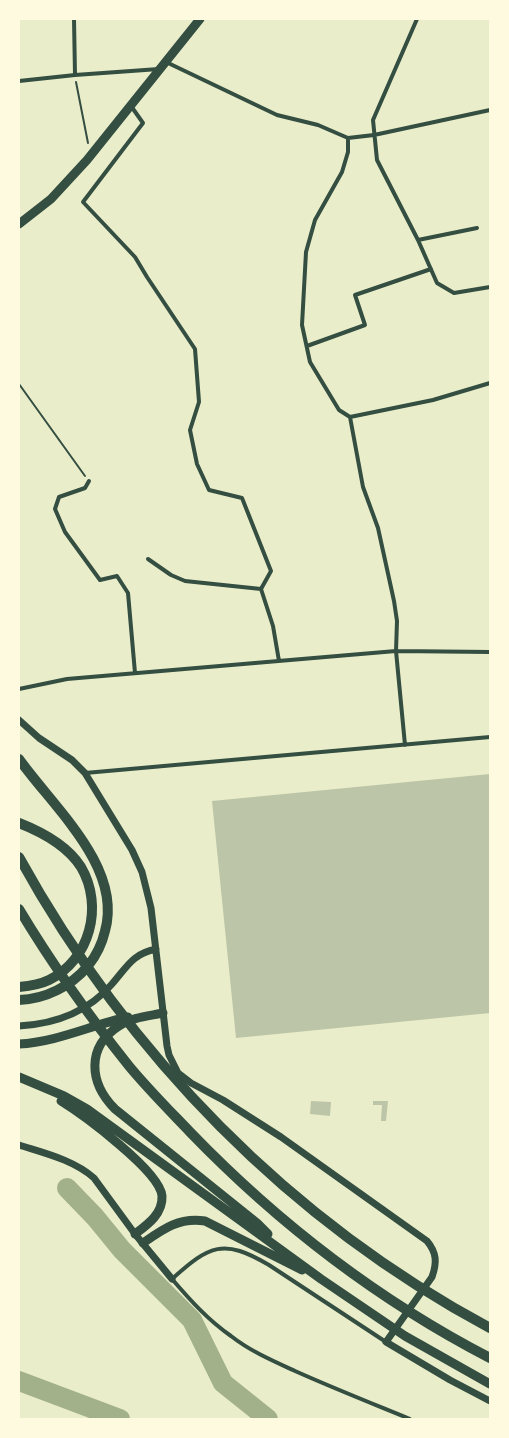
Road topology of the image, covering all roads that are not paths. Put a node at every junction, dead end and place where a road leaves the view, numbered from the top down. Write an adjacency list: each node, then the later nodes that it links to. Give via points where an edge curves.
1 (74, 19): 5 (street)
2 (200, 19): 4 (main road)
3 (417, 19): 9 (street, via 373,120)
4 (162, 66): 5 (street); 7 (main road); 10 (street, via 276,115 318,125)
5 (75, 75): 6 (street)
6 (19, 81)
7 (130, 106): 11 (main road, via 51,199); 21 (street, via 143,123 83,202 135,256 195,349 199,402 190,430 197,464 209,490 242,498 271,571)
8 (490, 110): 9 (street)
9 (374, 135): 10 (street); 13 (street, via 377,160)
10 (348, 138): 16 (street, via 348,152 342,172 315,220 306,252 302,325)
11 (19, 224)
12 (477, 228): 13 (street)
13 (418, 240): 14 (street)
14 (430, 269): 15 (street, via 437,283 454,293); 16 (street, via 355,295 365,325)
15 (490, 287)
16 (307, 346): 18 (street, via 310,362 317,374 340,410)
17 (490, 383): 18 (street, via 433,400)
18 (350, 417): 22 (street, via 362,487 378,528 394,601 397,621)
19 (89, 481): 25 (street, via 85,488 59,497 55,509 65,532 100,580 117,576 128,593)
20 (148, 559): 21 (street, via 185,581)
21 (261, 589): 24 (street, via 273,626)
22 (396, 651): 23 (street); 24 (street); 29 (street)
23 (490, 652)
24 (279, 661): 25 (street)
25 (135, 673): 26 (street, via 67,679)
26 (19, 689)
27 (19, 720): 31 (street)
28 (490, 737): 29 (street)
29 (405, 745): 31 (street)
30 (19, 758): 37 (highway, via 79,836 98,867 108,897 107,925 91,963 81,974 56,991 41,997)
31 (85, 773): 35 (street, via 132,850 142,872 151,908)
32 (19, 823): 36 (highway, via 41,832 56,842 80,866 88,881 93,913 84,945 65,969 49,980)
33 (19, 857): 49 (highway, via 59,927 117,1009 185,1090 235,1142 291,1192 356,1243 411,1282)
34 (19, 909): 51 (highway, via 70,988 130,1067 217,1159 274,1211 339,1263 398,1305)
35 (156, 949): 38 (street); 39 (street, via 144,951 136,956 102,994 81,1010 56,1020)
36 (19, 987)
37 (19, 1000)
38 (164, 1013): 40 (main road, via 116,1020 51,1041); 46 (main road, via 141,1017 120,1025 102,1042 95,1063 97,1083 101,1092 115,1109 257,1223); 50 (street, via 169,1055 178,1073 190,1083 223,1100 281,1137 427,1241 433,1248 436,1262 432,1277)
39 (19, 1026)
40 (19, 1044)
41 (19, 1076): 46 (main road, via 87,1109)
42 (19, 1083): 44 (main road, via 38,1089 80,1113 103,1130 156,1181 162,1195 160,1209 151,1222)
43 (19, 1145): 44 (street, via 55,1157 87,1172)
44 (135, 1234): 45 (street)
45 (143, 1244): 47 (street); 48 (main road, via 174,1223 194,1219 205,1221)
46 (289, 1255): 48 (main road)
47 (172, 1279): 50 (street, via 204,1253 214,1249 239,1250 269,1265); 54 (street, via 211,1321 254,1351 306,1376)
48 (321, 1279): 52 (main road, via 405,1336)
49 (490, 1328)
50 (386, 1342): 53 (street)
51 (490, 1358)
52 (490, 1384)
53 (490, 1401)
54 (410, 1419)

